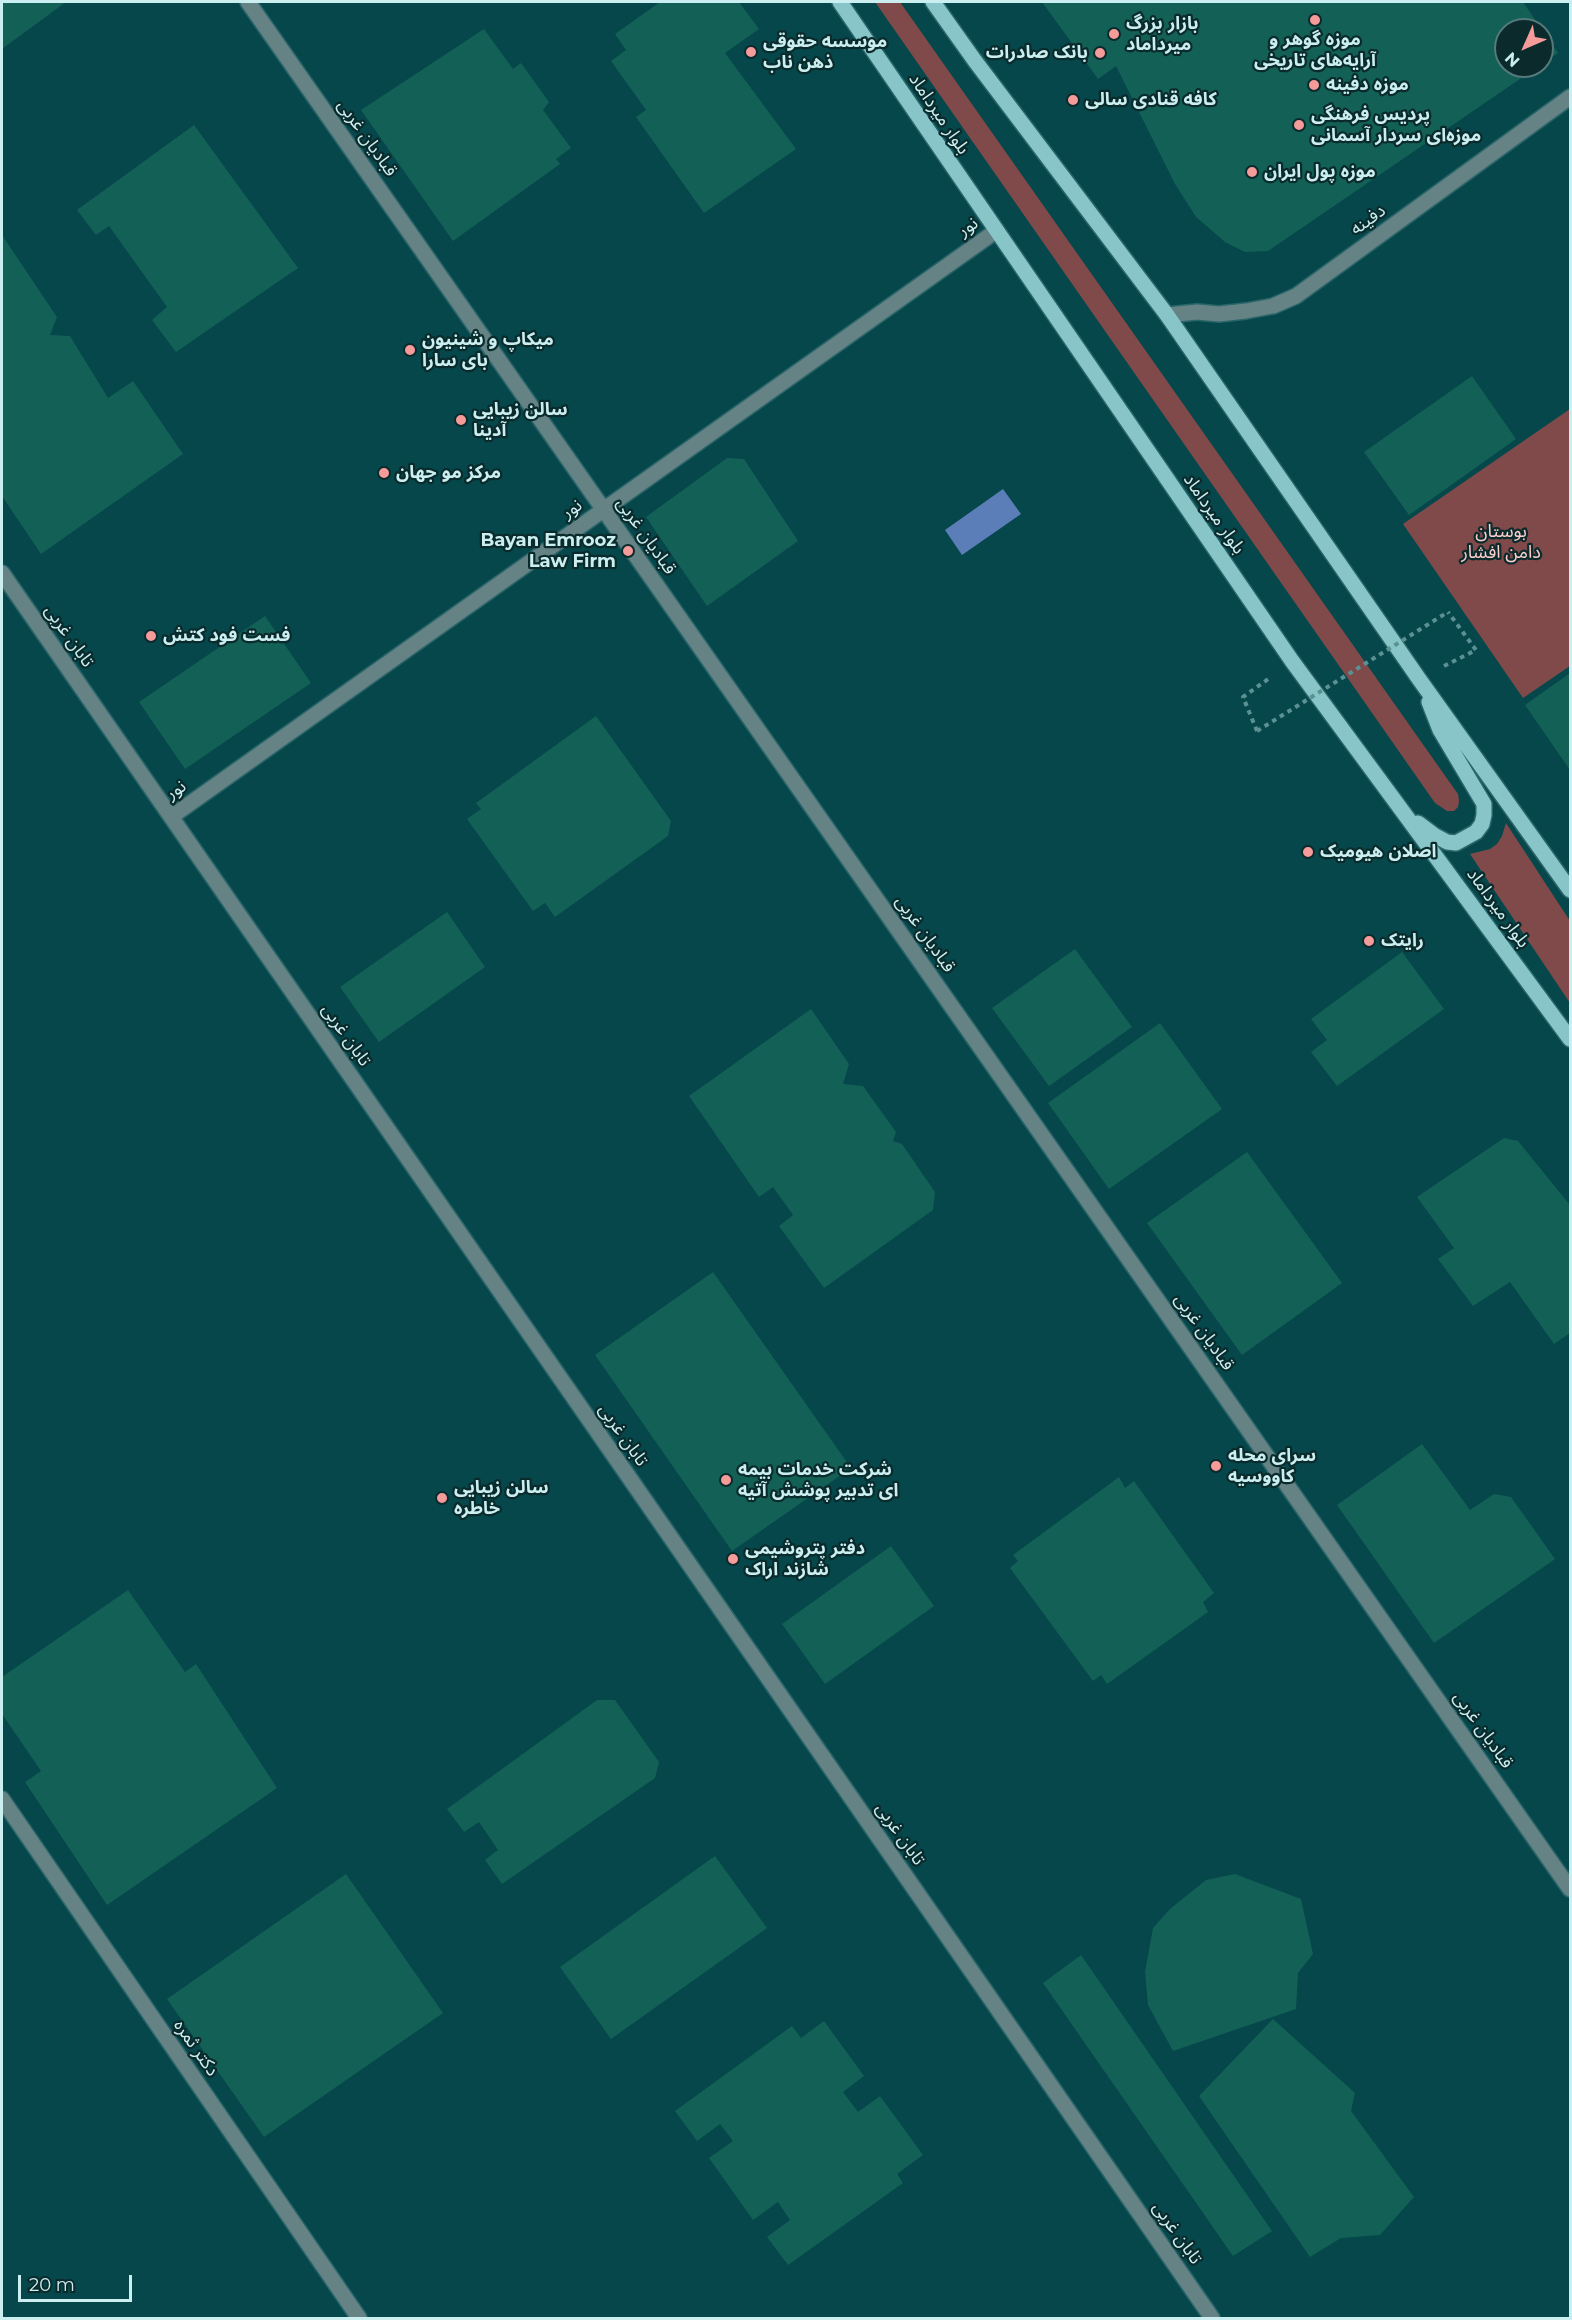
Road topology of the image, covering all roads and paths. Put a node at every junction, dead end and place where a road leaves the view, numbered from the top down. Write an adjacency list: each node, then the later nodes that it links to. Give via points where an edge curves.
1 (248, 2): 7 (street, قبادیان غربی)
2 (840, 2): 5 (main road, بلوار میرداماد)
3 (933, 2): 6 (main road)
4 (1570, 97): 6 (street, دفینه, via 1296,296 1246,311)
5 (996, 231): 7 (street, نور); 9 (main road, بلوار میرداماد)
6 (1167, 315): 10 (main road)
7 (604, 510): 12 (street, نور); 16 (street, قبادیان غربی)
8 (2, 573): 12 (street, تابان غربی)
9 (1292, 661): 10 (path, bridge, via 1243,697 1257,731 1448,612 1476,650); 11 (main road, بلوار میرداماد)
10 (1419, 679): 11 (main road, via 1440,730 1484,804 1482,824 1467,838 1447,842 1420,824); 13 (main road)
11 (1387, 790): 14 (main road, بلوار میرداماد)
12 (171, 817): 18 (street, تابان غربی)
13 (1570, 890)
14 (1570, 1039)
15 (2, 1799): 17 (street, دکتر ثمره)
16 (1570, 1889)
17 (359, 2319)
18 (1212, 2319)

